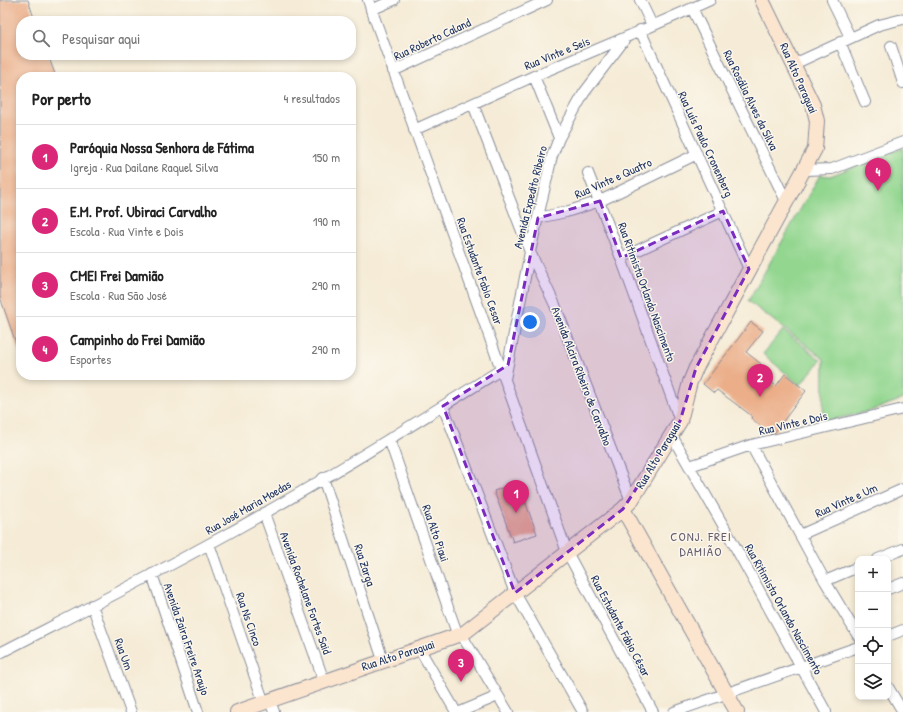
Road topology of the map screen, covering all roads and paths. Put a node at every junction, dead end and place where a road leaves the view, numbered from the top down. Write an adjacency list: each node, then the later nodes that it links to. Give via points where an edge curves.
1 (368, 0): 9 (street, Rua Estudante Fabio Cesar)
2 (394, 0): 9 (street)
3 (547, 0): 18 (street, Rua Roberto Caland)
4 (640, 0): 11 (street)
5 (710, 0): 8 (street, Rua Vinte e Seis)
6 (762, 0): 17 (street, Rua Alto Paraguai)
7 (832, 0): 13 (street)
8 (692, 8): 11 (street, Rua Vinte e Seis); 30 (street, Rua Rosália Alves da Silva)
9 (371, 10): 18 (street, Rua Estudante Fabio Cesar)
10 (903, 19): 13 (street, via 879,25)
11 (652, 25): 12 (street, Rua Vinte e Seis)
12 (640, 30): 14 (street, Rua Vinte e Seis); 26 (street, Rua Luís Paulo Cronenberg)
13 (850, 37): 15 (street)
14 (625, 39): 19 (street, Rua Vinte e Seis); 24 (street, Avenida Expedito Ribeiro, via 584,93)
15 (840, 42): 17 (street); 21 (street)
16 (891, 46): 20 (street)
17 (794, 64): 27 (street, Rua Alto Paraguai, via 813,105 817,121 816,149)
18 (393, 71): 23 (street, Rua Estudante Fabio Cesar)
19 (534, 76): 22 (street, Rua Vinte e Seis); 24 (street)
20 (903, 83)
21 (865, 102)
22 (473, 104): 23 (street, Rua Vinte e Seis); 33 (street, Avenida Alcira Ribeiro de Carvalho)
23 (414, 130): 36 (street, Rua Estudante Fabio Cesar)
24 (559, 138): 32 (street, Avenida Expedito Ribeiro)
25 (903, 142): 27 (street, via 832,169)
26 (696, 154): 29 (street, Rua Vinte e Quatro); 31 (street, Rua Luís Paulo Cronenberg)
27 (805, 170): 30 (street, Rua Alto Paraguai)
28 (588, 173): 29 (street, Rua Ritimista Orlando Nascimento)
29 (600, 201): 32 (street, Rua Vinte e Quatro); 34 (street, Rua Ritimista Orlando Nascimento)
30 (787, 203): 35 (street, Rua Alto Paraguai)
31 (723, 211): 34 (street); 35 (street, Rua Luís Paulo Cronenberg)
32 (538, 218): 33 (street, Avenida Expedito Ribeiro)
33 (530, 252): 37 (street, Avenida Expedito Ribeiro); 47 (street, Avenida Alcira Ribeiro de Carvalho, via 555,305)
34 (621, 258): 40 (street, Rua Ritimista Orlando Nascimento)
35 (749, 269): 40 (street, Rua Alto Paraguai, via 696,368)
36 (502, 369): 37 (street, Rua Estudante Fabio Cesar); 38 (street, Rua José Maria Moedas)
37 (505, 379): 52 (street, Rua Estudante Fabio Cesar)
38 (443, 406): 42 (street, Rua José Maria Moedas); 59 (street)
39 (903, 409): 43 (street, Rua Vinte e Dois)
40 (680, 421): 41 (street, Rua Alto Paraguai)
41 (672, 436): 44 (street, Rua Ritimista Orlando Nascimento); 47 (street, Rua Alto Paraguai)
42 (389, 439): 45 (street, Rua José Maria Moedas); 63 (street, Rua Alto Piaui)
43 (751, 445): 44 (street, Rua Vinte e Dois); 49 (street)
44 (690, 466): 69 (street, Rua Ritimista Orlando Nascimento)
45 (323, 478): 48 (street, Rua José Maria Moedas); 68 (street, Rua Zarga)
46 (903, 489): 49 (street, Rua Vinte e Um)
47 (627, 505): 52 (street, Rua Alto Paraguai); 71 (street, Avenida Alcira Ribeiro de Carvalho)
48 (264, 513): 50 (street, Rua José Maria Moedas); 70 (street, Avenida Rochelane Fortes Said)
49 (800, 535): 56 (street)
50 (209, 544): 55 (street, Rua José Maria Moedas); 74 (street, Rua Ns Cinco)
51 (903, 549): 53 (street)
52 (566, 552): 59 (street, Rua Alto Paraguai); 83 (street, Rua Estudante Fábio César)
53 (886, 556)
54 (855, 569): 56 (street)
55 (152, 574): 60 (street, Rua José Maria Moedas); 77 (street, Avenida Zaira Freire Araujo)
56 (825, 581): 62 (street)
57 (903, 583): 58 (street)
58 (891, 588)
59 (515, 594): 63 (street, Rua Alto Paraguai); 82 (street)
60 (92, 605): 67 (street, Rua José Maria Moedas); 76 (street, Rua Um)
61 (903, 630): 64 (street)
62 (855, 631)
63 (460, 635): 65 (street, Rua Alto Paraguai); 73 (street, Rua Alto Piaui)
64 (891, 635)
65 (419, 648): 68 (street, Rua Alto Paraguai); 79 (street)
66 (855, 648): 69 (street)
67 (0, 653)
68 (383, 660): 70 (street, Rua Alto Paraguai)
69 (802, 668): 71 (street); 86 (street, Rua Ritimista Orlando Nascimento)
70 (324, 680): 74 (street, Rua Alto Paraguai)
71 (726, 692): 84 (street); 85 (street, Avenida Alcira Ribeiro de Carvalho)
72 (891, 692): 75 (street)
73 (498, 696): 80 (street); 81 (street, Rua Alto Piaui)
74 (269, 705): 78 (street, Rua Alto Paraguai)
75 (903, 711)
76 (131, 712)
77 (198, 712)
78 (237, 712)
79 (456, 712)
80 (460, 712)
81 (508, 712)
82 (583, 712)
83 (653, 712)
84 (674, 712)
85 (737, 712)
86 (826, 712)

